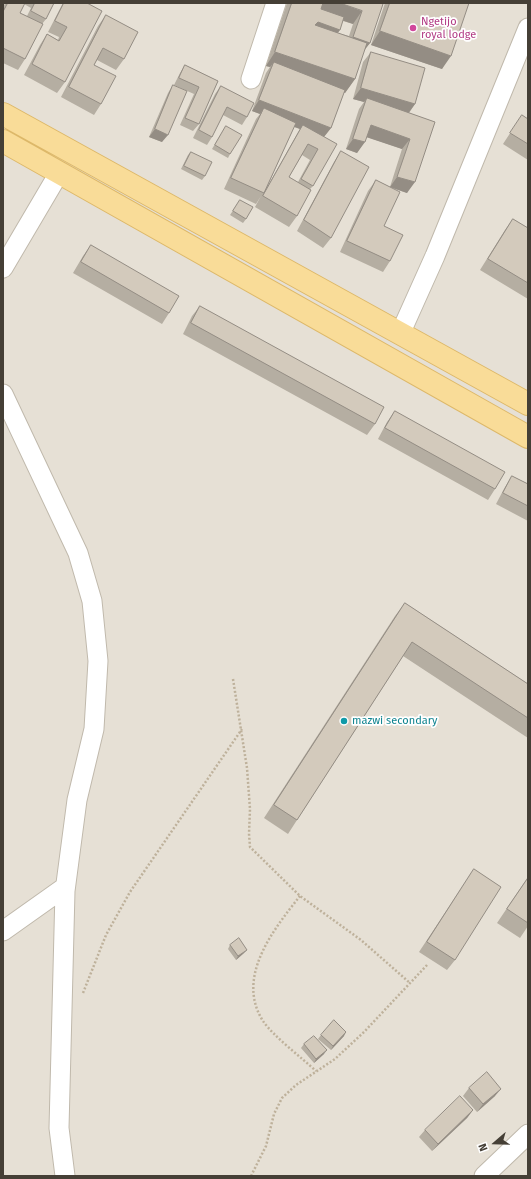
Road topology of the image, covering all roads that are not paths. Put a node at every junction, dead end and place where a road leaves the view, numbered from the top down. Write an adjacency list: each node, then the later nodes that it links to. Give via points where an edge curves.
1 (276, 3): 3 (street)
2 (528, 28): 8 (street, via 435,256)
3 (251, 79)
4 (3, 114): 8 (main road)
5 (3, 141): 6 (main road)
6 (59, 173): 7 (street); 11 (main road)
7 (3, 268)
8 (400, 334): 10 (main road)
9 (3, 394): 12 (street, via 78,553 92,601 98,660 94,729 77,800)
10 (528, 404)
11 (528, 436)
12 (65, 887): 13 (street); 15 (street, via 59,1128)
13 (3, 931)
14 (528, 1134): 16 (street)
15 (65, 1176)
16 (484, 1176)

